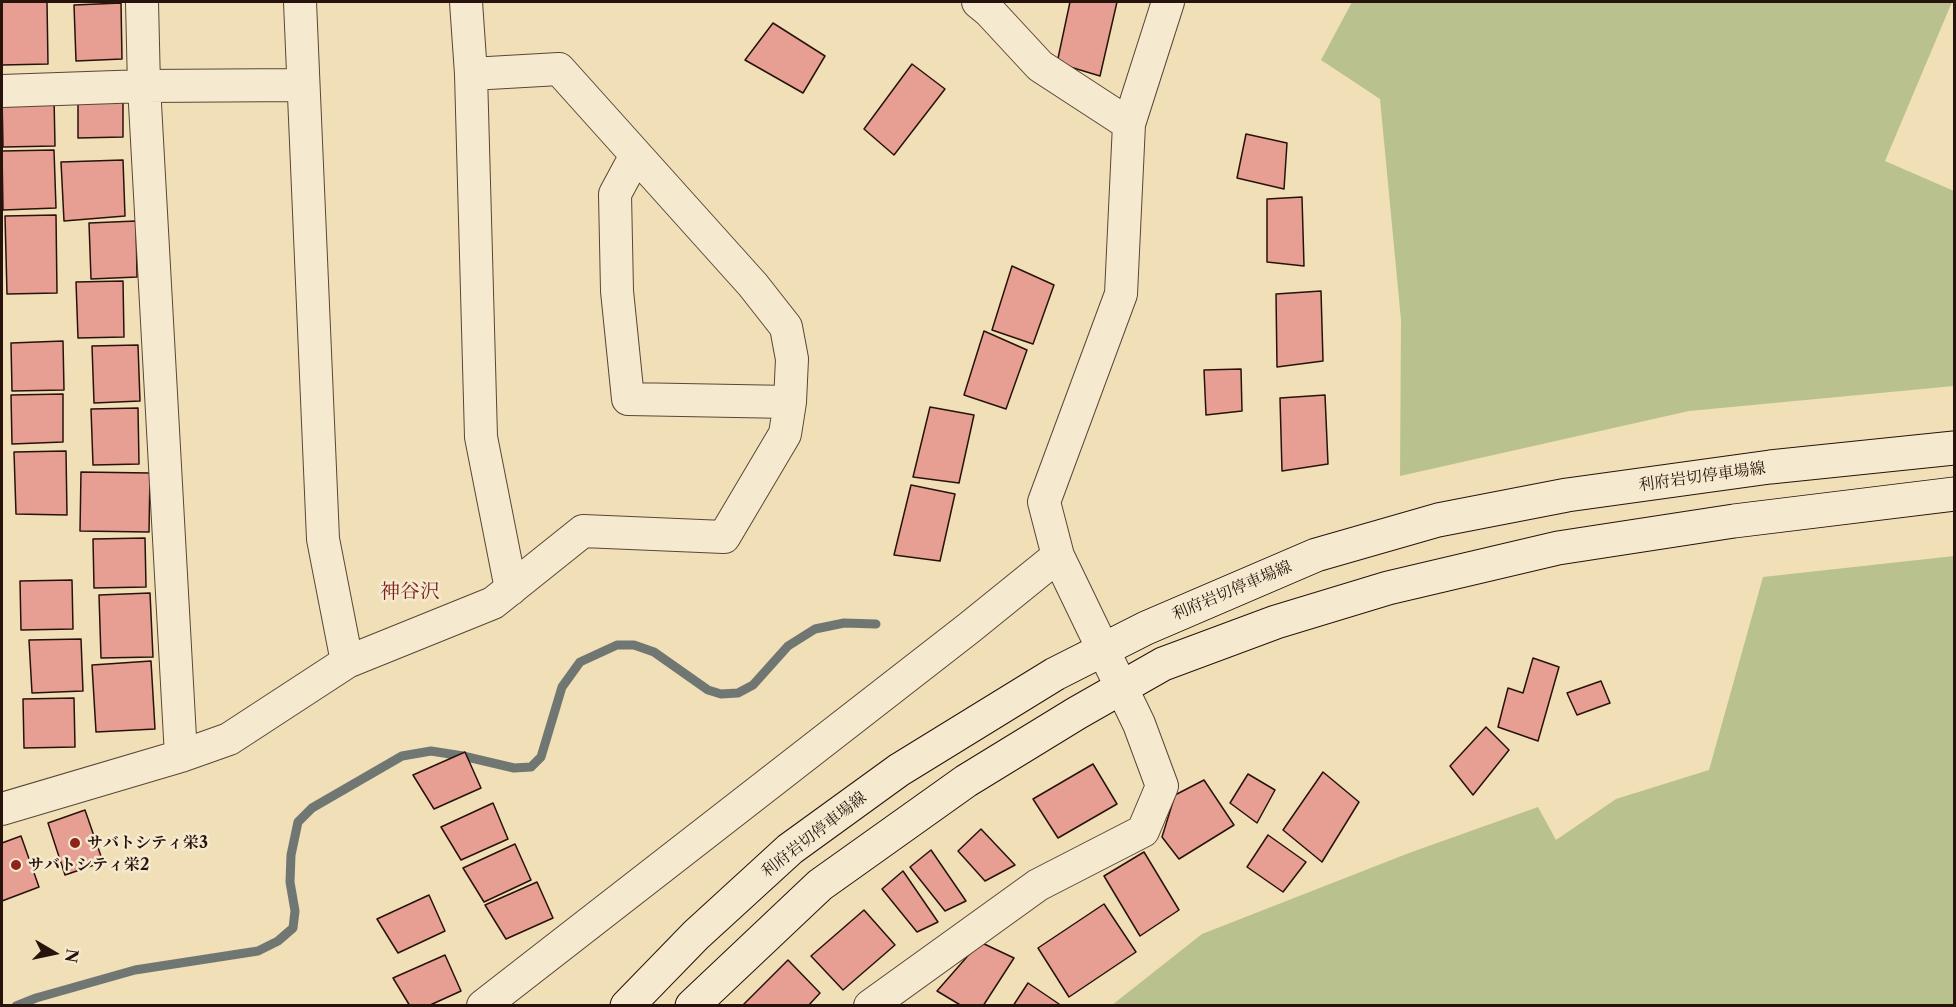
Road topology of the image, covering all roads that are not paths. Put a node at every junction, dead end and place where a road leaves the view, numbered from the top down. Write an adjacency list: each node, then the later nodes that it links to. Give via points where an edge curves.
1 (142, 2): 8 (street)
2 (300, 2): 7 (street)
3 (466, 2): 6 (street)
4 (978, 2): 10 (street, via 1040,66)
5 (1167, 2): 10 (street)
6 (471, 74): 11 (street, via 559,69); 16 (street, via 481,437)
7 (302, 85): 8 (street); 18 (street, via 323,538)
8 (144, 86): 9 (street); 20 (street)
9 (2, 91)
10 (1129, 124): 15 (street, via 1121,294 1044,502)
11 (636, 155): 12 (street, via 786,327 792,358); 12 (street, via 615,194 617,291 628,399)
12 (790, 402): 16 (street, via 785,434 724,537 583,531)
13 (1954, 448): 17 (main road, 利府岩切停車場線, via 1578,493 1438,520 1316,555)
14 (1954, 494): 19 (main road, via 1734,520 1547,550 1388,588 1276,622 1163,664)
15 (1058, 556): 17 (street); 22 (street)
16 (510, 590): 18 (street, via 493,603)
17 (1102, 650): 19 (street); 23 (main road, 利府岩切停車場線, via 1055,674 899,770 790,849)
18 (347, 662): 20 (street, via 229,739)
19 (1121, 688): 24 (main road, via 966,781 820,885); 25 (street, via 1162,786 1143,831 1038,885)
20 (181, 756): 21 (street)
21 (2, 809)
22 (483, 1005)
23 (627, 1005)
24 (693, 1005)
25 (870, 1005)

